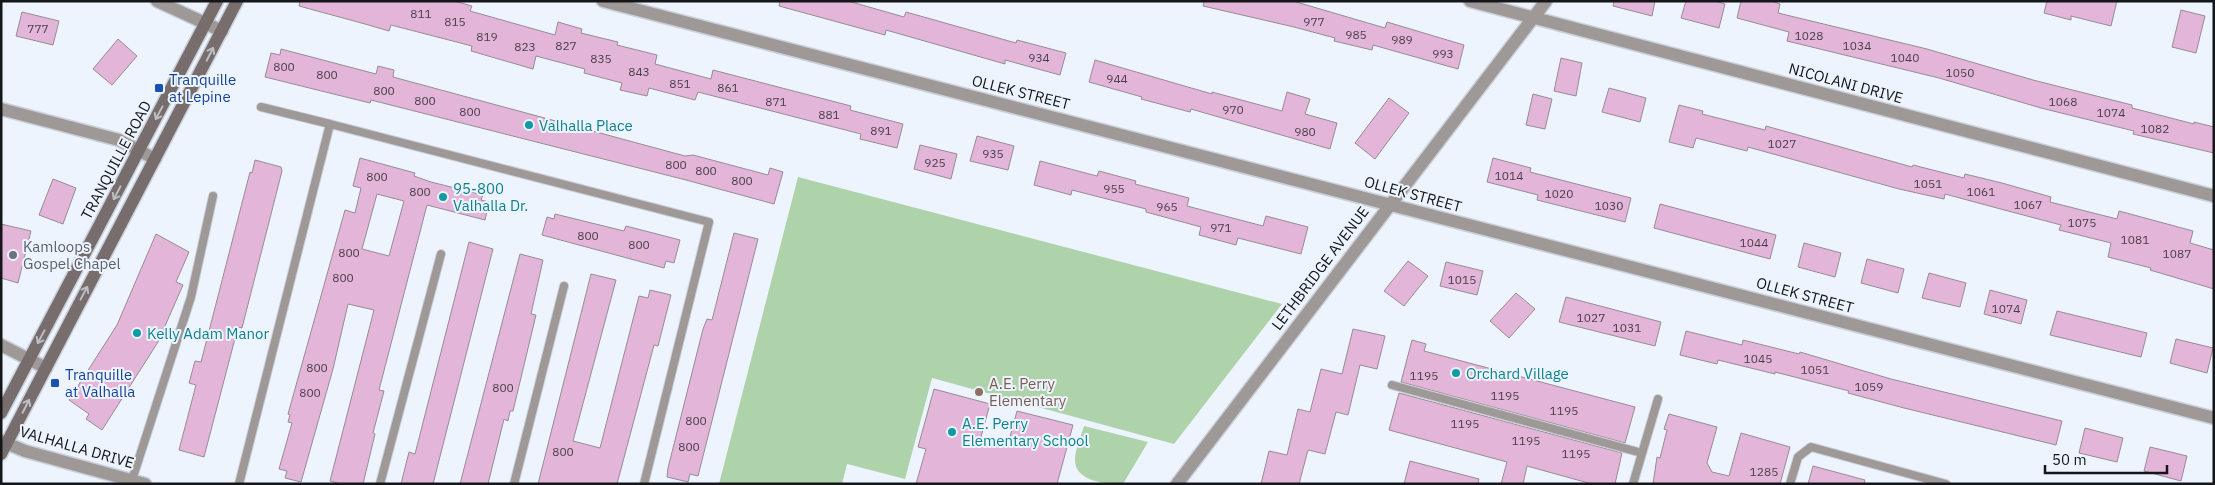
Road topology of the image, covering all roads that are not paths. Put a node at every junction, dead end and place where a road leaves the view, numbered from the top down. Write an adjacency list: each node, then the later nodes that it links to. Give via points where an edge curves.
1 (157, 1): 8 (street)
2 (217, 1): 8 (main road, TRANQUILLE ROAD)
3 (237, 1): 9 (main road)
4 (603, 1): 17 (street, OLLEK STREET)
5 (1470, 1): 7 (street, NICOLANI DRIVE)
6 (1546, 1): 7 (street, LETHBRIDGE AVENUE)
7 (1533, 18): 16 (street, NICOLANI DRIVE); 17 (street, LETHBRIDGE AVENUE)
8 (206, 23): 9 (street); 13 (main road, TRANQUILLE ROAD, one-way to 13)
9 (222, 31): 14 (main road, one-way to 9)
10 (261, 107): 12 (lane)
11 (1, 109): 13 (street, via 119,140)
12 (330, 124): 31 (lane); 34 (lane, via 709,222)
13 (139, 150): 14 (street); 21 (main road, TRANQUILLE ROAD, one-way to 21)
14 (155, 159): 22 (main road, one-way to 14)
15 (213, 196): 29 (lane, via 192,297)
16 (2214, 196)
17 (1389, 204): 26 (street, OLLEK STREET); 35 (street, LETHBRIDGE AVENUE)
18 (441, 254): 32 (lane)
19 (564, 286): 33 (lane)
20 (1, 345): 21 (street)
21 (30, 359): 22 (street); 25 (main road, TRANQUILLE ROAD)
22 (46, 368): 27 (main road, one-way to 22)
23 (1392, 386): 28 (lane)
24 (1658, 399): 28 (lane)
25 (1, 412)
26 (2214, 418)
27 (3, 446): 29 (street, VALHALLA DRIVE)
28 (1642, 453): 36 (lane)
29 (132, 480): 30 (street, VALHALLA DRIVE)
30 (145, 484)
31 (239, 484)
32 (380, 484)
33 (514, 484)
34 (644, 484)
35 (1177, 484)
36 (1633, 484)
37 (1790, 484): 38 (lane, via 1798,457 1811,447)
38 (1946, 484)

